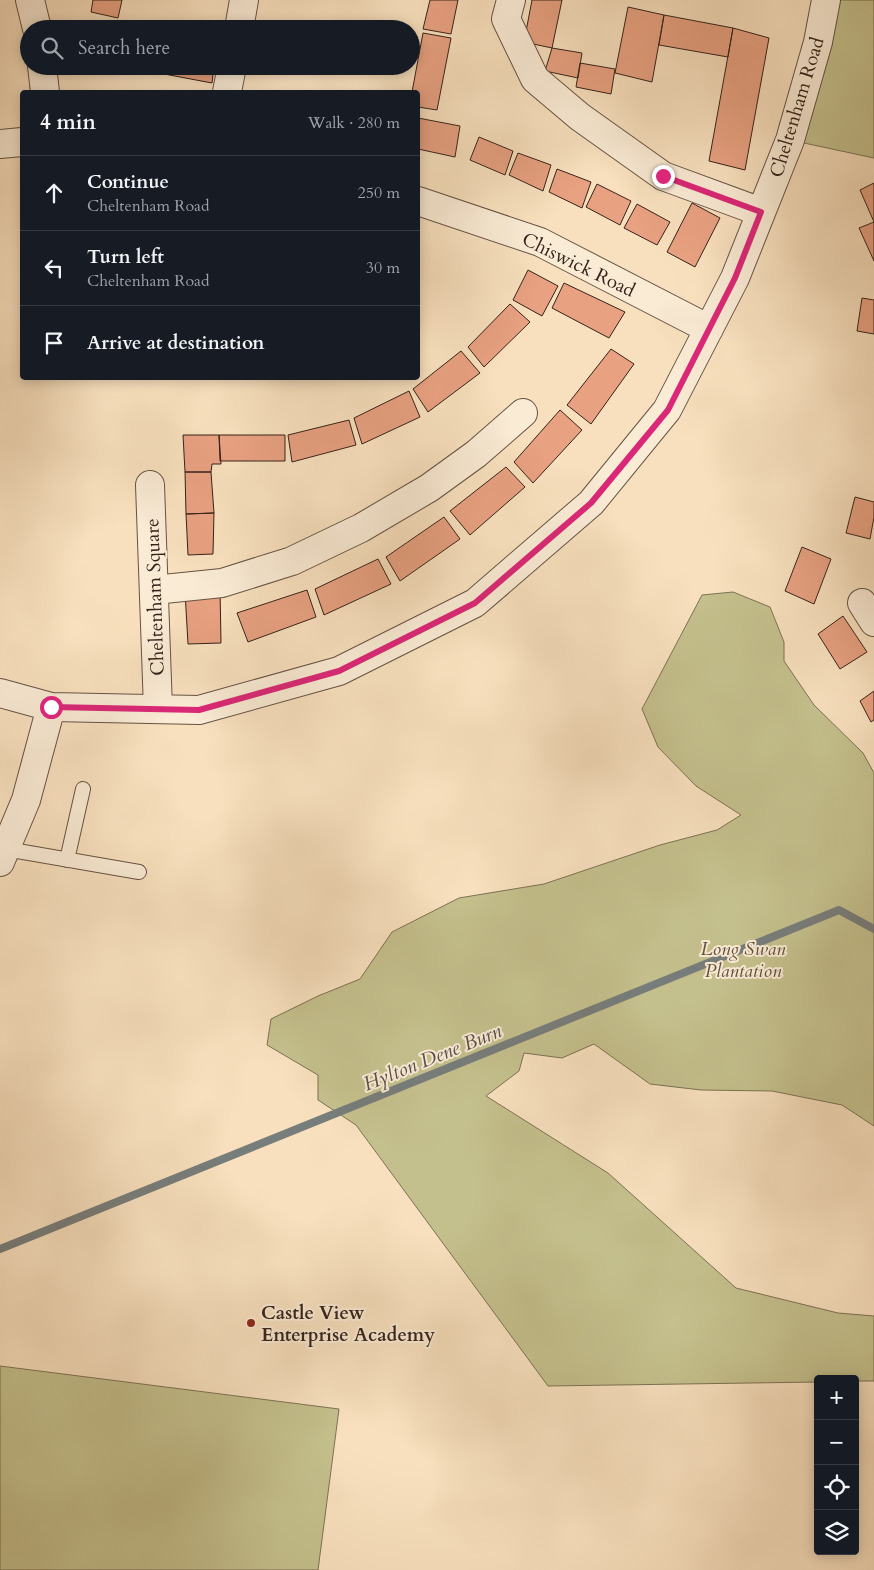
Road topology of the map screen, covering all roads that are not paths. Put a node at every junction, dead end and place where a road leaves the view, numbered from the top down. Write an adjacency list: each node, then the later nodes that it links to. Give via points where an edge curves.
1 (30, 0): 4 (street)
2 (511, 0): 12 (street, via 506,19 535,79 580,117 663,176)
3 (826, 0): 12 (street, Cheltenham Road, via 818,42 790,140)
4 (35, 20)
5 (43, 75): 7 (street)
6 (230, 75): 8 (street)
7 (45, 90)
8 (227, 90)
9 (20, 142): 10 (street)
10 (0, 144)
11 (420, 202): 13 (street, Chiswick Road, via 540,242)
12 (761, 212): 13 (street, Cheltenham Road, via 735,278)
13 (708, 329): 19 (street, Cheltenham Road, via 668,410 591,503 475,603 339,671 199,710)
14 (523, 413): 16 (street, via 476,454 429,488 361,528 292,561 222,583)
15 (150, 485): 16 (street, Cheltenham Square)
16 (154, 590): 19 (street, Cheltenham Square)
17 (0, 694): 18 (street, Cheltenham Road)
18 (51, 707): 19 (street, Cheltenham Road); 21 (street, via 26,800)
19 (158, 710)
20 (83, 788): 22 (lane)
21 (3, 856): 22 (lane)
22 (67, 860): 23 (lane)
23 (139, 872)

